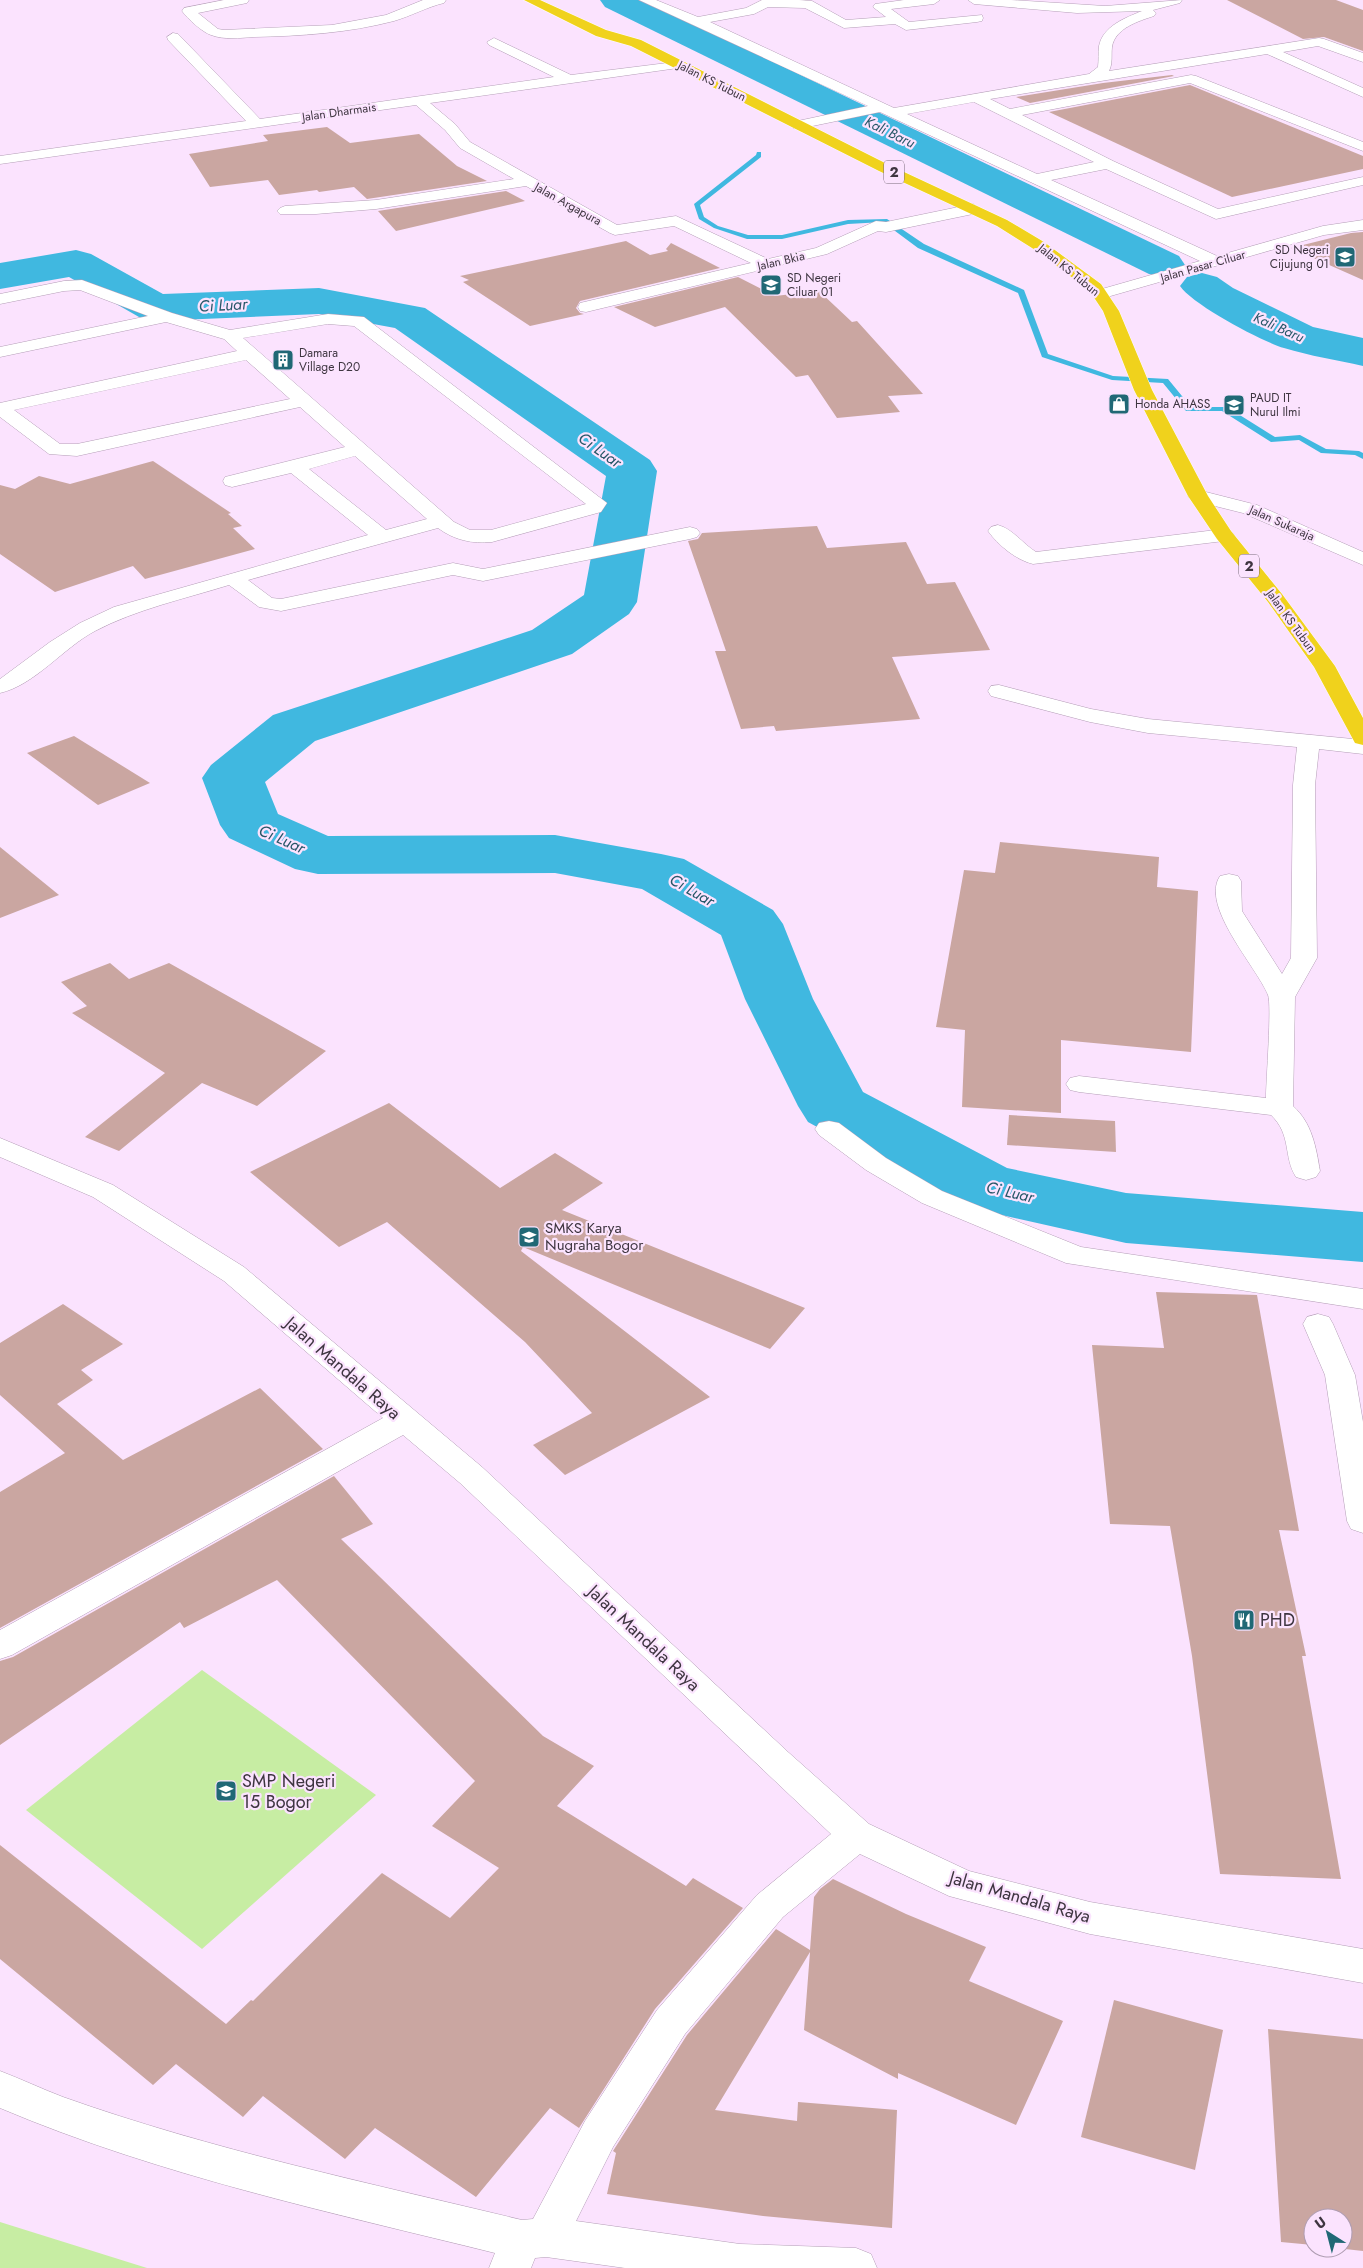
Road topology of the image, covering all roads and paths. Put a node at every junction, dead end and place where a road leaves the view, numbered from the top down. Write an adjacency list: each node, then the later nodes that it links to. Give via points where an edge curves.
1 (242, 0): 2 (street, via 188,11 214,32 224,34 295,32 386,19 417,5)
2 (440, 0)
3 (530, 0): 14 (highway, 2, via 601,33)
4 (646, 0): 12 (street)
5 (934, 0): 11 (street, via 879,7)
6 (974, 0): 8 (street, via 1109,10)
7 (770, 2): 11 (street, via 808,4 844,24); 12 (street, via 750,12)
8 (1171, 2): 19 (street, via 1122,25 1111,34 1105,47 1104,68)
9 (596, 16): 14 (highway, 2, via 620,28)
10 (977, 18): 11 (street, via 909,26)
11 (897, 20)
12 (697, 21): 24 (street)
13 (173, 37): 26 (street)
14 (629, 40): 18 (highway, Jalan KS Tubun / 2)
15 (494, 42): 20 (street)
16 (1268, 50): 17 (street, via 1319,42); 19 (street); 21 (street)
17 (1363, 58)
18 (678, 64): 20 (street, Jalan Dharmais); 27 (highway, Jalan KS Tubun / 2)
19 (1092, 78): 22 (street)
20 (568, 80): 23 (street, Jalan Dharmais)
21 (1363, 93)
22 (976, 97): 24 (street); 25 (street)
23 (418, 100): 26 (street, Jalan Dharmais); 32 (street, Jalan Argapura, via 456,132 465,145)
24 (887, 109): 27 (street); 31 (street)
25 (1006, 114): 28 (street, via 1190,79); 30 (street)
26 (256, 123): 29 (street, Jalan Dharmais)
27 (798, 125): 34 (highway, Jalan KS Tubun / 2)
28 (1363, 147)
29 (0, 160)
30 (1108, 164): 31 (street); 33 (street, via 1216,214)
31 (1038, 178): 37 (street)
32 (527, 181): 35 (street, via 378,205); 38 (street, Jalan Argapura, via 614,230 676,221)
33 (1363, 181)
34 (973, 209): 38 (street, Jalan Bkia, via 886,227 876,226 821,251); 39 (highway, Jalan KS Tubun / 2, via 1038,245)
35 (285, 211)
36 (1363, 225): 37 (street, Jalan Pasar Ciluar, via 1323,231)
37 (1216, 262): 39 (street, Jalan Pasar Ciluar)
38 (766, 264): 41 (street, Jalan Bkia)
39 (1101, 294): 51 (highway, Jalan KS Tubun / 2, via 1143,390)
40 (0, 299): 42 (street, via 82,284)
41 (586, 307)
42 (166, 317): 43 (street); 44 (street)
43 (230, 335): 45 (street); 52 (street, via 328,319 358,321 597,502 594,508 478,538 459,535)
44 (0, 352)
45 (249, 354): 46 (street); 47 (street)
46 (304, 401): 47 (street, via 77,450 56,450); 48 (street)
47 (0, 409)
48 (360, 449): 49 (street); 52 (street)
49 (295, 467): 50 (street); 56 (street)
50 (232, 481)
51 (1198, 496): 55 (highway, Jalan KS Tubun / 2); 57 (street, Jalan Sukaraja, via 1250,509)
52 (441, 521): 56 (street)
53 (998, 531): 55 (street, via 1033,558)
54 (690, 533): 58 (street, via 482,575 454,569 282,605 266,603)
55 (1224, 535): 61 (highway, Jalan KS Tubun / 2, via 1324,666)
56 (381, 536): 58 (street)
57 (1363, 560)
58 (232, 578): 59 (street, via 113,615 87,627 15,680)
59 (0, 687)
60 (999, 691): 62 (street, via 1112,720 1201,733)
61 (1363, 738)
62 (1309, 743): 63 (street); 65 (street, via 1304,785 1304,958)
63 (1363, 747)
64 (1229, 881): 65 (street, via 1230,910)
65 (1282, 997): 67 (street)
66 (1079, 1084): 67 (street)
67 (1279, 1108): 70 (street, via 1298,1130)
68 (829, 1129): 71 (street, via 876,1164 932,1197 1076,1256)
69 (0, 1147): 74 (street, Jalan Mandala Raya, via 103,1191 234,1274)
70 (1306, 1171)
71 (1363, 1300)
72 (1318, 1324): 73 (street)
73 (1352, 1377): 75 (street)
74 (404, 1420): 76 (street); 77 (street, Jalan Mandala Raya, via 471,1475)
75 (1363, 1521)
76 (0, 1646)
77 (856, 1835): 78 (street, Jalan Mandala Raya, via 962,1885 1090,1918); 80 (street, via 770,1906 671,2022)
78 (1363, 1966)
79 (0, 2089): 80 (street, via 57,2113 186,2154)
80 (526, 2248): 81 (street)
81 (740, 2266): 82 (street)
82 (856, 2268)

